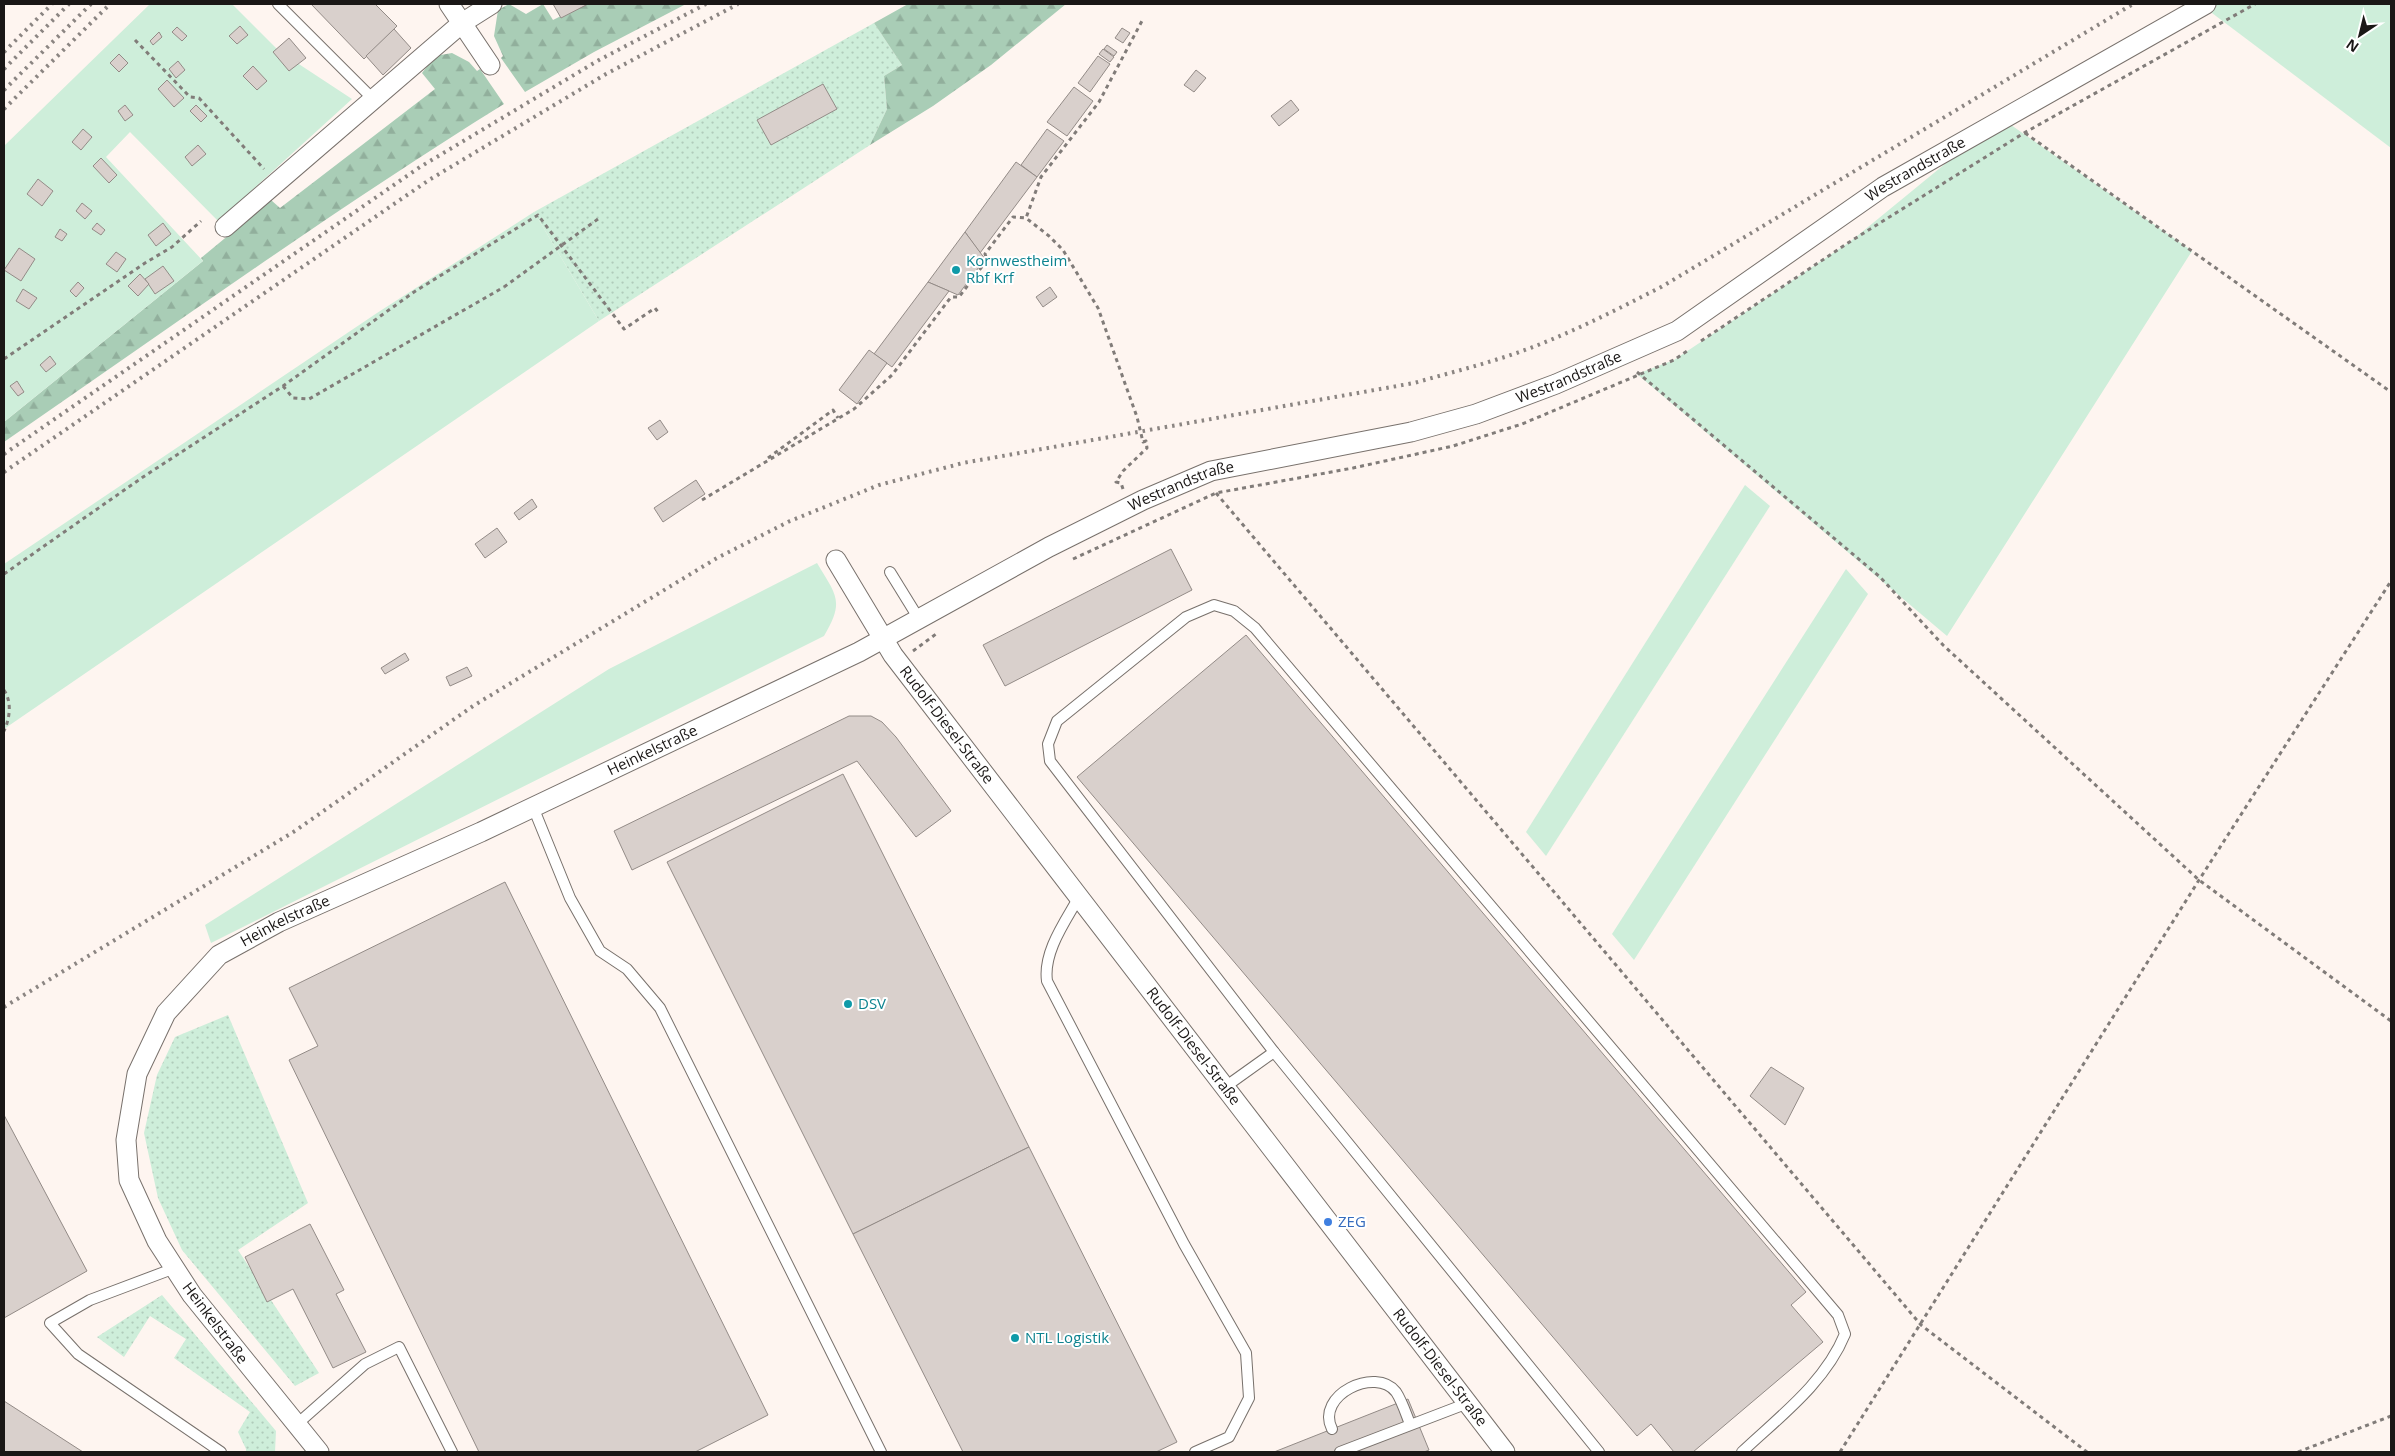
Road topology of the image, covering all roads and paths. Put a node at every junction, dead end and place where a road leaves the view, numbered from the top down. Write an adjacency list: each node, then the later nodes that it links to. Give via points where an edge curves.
1 (278, 4): 9 (lane)
2 (449, 4): 6 (street)
3 (492, 4): 6 (street)
4 (2206, 4): 10 (street, Westrandstraße)
5 (1143, 19): 12 (path, via 1099,102 1041,177)
6 (462, 23): 8 (street); 9 (street)
7 (135, 40): 11 (path, via 190,97 199,98)
8 (490, 65)
9 (373, 100): 11 (street)
10 (2001, 118): 17 (street, Westrandstraße, via 1883,187 1677,331); 20 (path)
11 (276, 182): 15 (street)
12 (1026, 218): 21 (path, via 1013,217 985,254 987,260 959,297 950,297 892,375 854,409); 25 (path, via 1063,250 1098,308 1143,442 1146,441 1147,448 1116,482 1121,483)
13 (598, 220): 19 (path, bridge, via 504,287 309,400 293,398)
14 (202, 221): 18 (path, via 172,247)
15 (224, 227)
16 (658, 312): 19 (path, via 655,308 624,329 538,215 414,292)
17 (1626, 355): 25 (street, Westrandstraße, via 1476,414 1411,432 1211,471); 35 (path, via 1637,374 1880,577 1943,645)
18 (4, 359)
19 (283, 386): 28 (path)
20 (2391, 392)
21 (838, 418): 22 (path, via 833,410); 24 (path)
22 (766, 460)
23 (1216, 493): 41 (path)
24 (702, 500)
25 (1129, 506): 30 (street, Westrandstraße, via 1049,546)
26 (836, 560): 31 (street, Rudolf-Diesel-Straße)
27 (890, 572): 30 (lane)
28 (4, 574)
29 (2391, 581): 35 (path)
30 (919, 619): 31 (street, Westrandstraße)
31 (883, 640): 34 (street, Heinkelstraße); 36 (street, Rudolf-Diesel-Straße)
32 (4, 690): 33 (path, via 10,711)
33 (4, 730)
34 (533, 807): 40 (street, Heinkelstraße, via 279,922 219,955 166,1013 137,1074 126,1140 129,1180 157,1241); 50 (lane, via 570,898 600,951 628,969 660,1008)
35 (2199, 880): 37 (path); 41 (path)
36 (1079, 897): 39 (street, Rudolf-Diesel-Straße); 51 (lane, via 1052,948 1045,971 1046,981 1246,1353 1249,1398 1229,1437)
37 (2391, 1021)
38 (1274, 1052): 39 (lane); 54 (lane); 55 (lane, via 1050,761 1048,744 1057,720 1186,617 1214,605 1234,611 1255,628 1838,1315 1845,1334 1837,1354 1820,1377)
39 (1225, 1087): 42 (street, Rudolf-Diesel-Straße)
40 (174, 1268): 44 (street, Heinkelstraße); 47 (lane, via 90,1300 50,1323 78,1354)
41 (1921, 1325): 56 (path); 57 (path)
42 (1468, 1403): 45 (lane); 53 (street, Rudolf-Diesel-Straße)
43 (2391, 1416): 58 (path)
44 (296, 1424): 48 (street, Heinkelstraße); 49 (lane, via 365,1364 399,1347)
45 (1410, 1424): 46 (lane, via 1395,1392 1387,1385 1370,1381 1338,1396 1327,1420); 52 (lane)
46 (1332, 1429)
47 (222, 1452)
48 (318, 1452)
49 (452, 1452)
50 (881, 1452)
51 (1195, 1452)
52 (1340, 1452)
53 (1505, 1452)
54 (1598, 1452)
55 (1742, 1452)
56 (1840, 1452)
57 (2087, 1452)
58 (2298, 1452)

